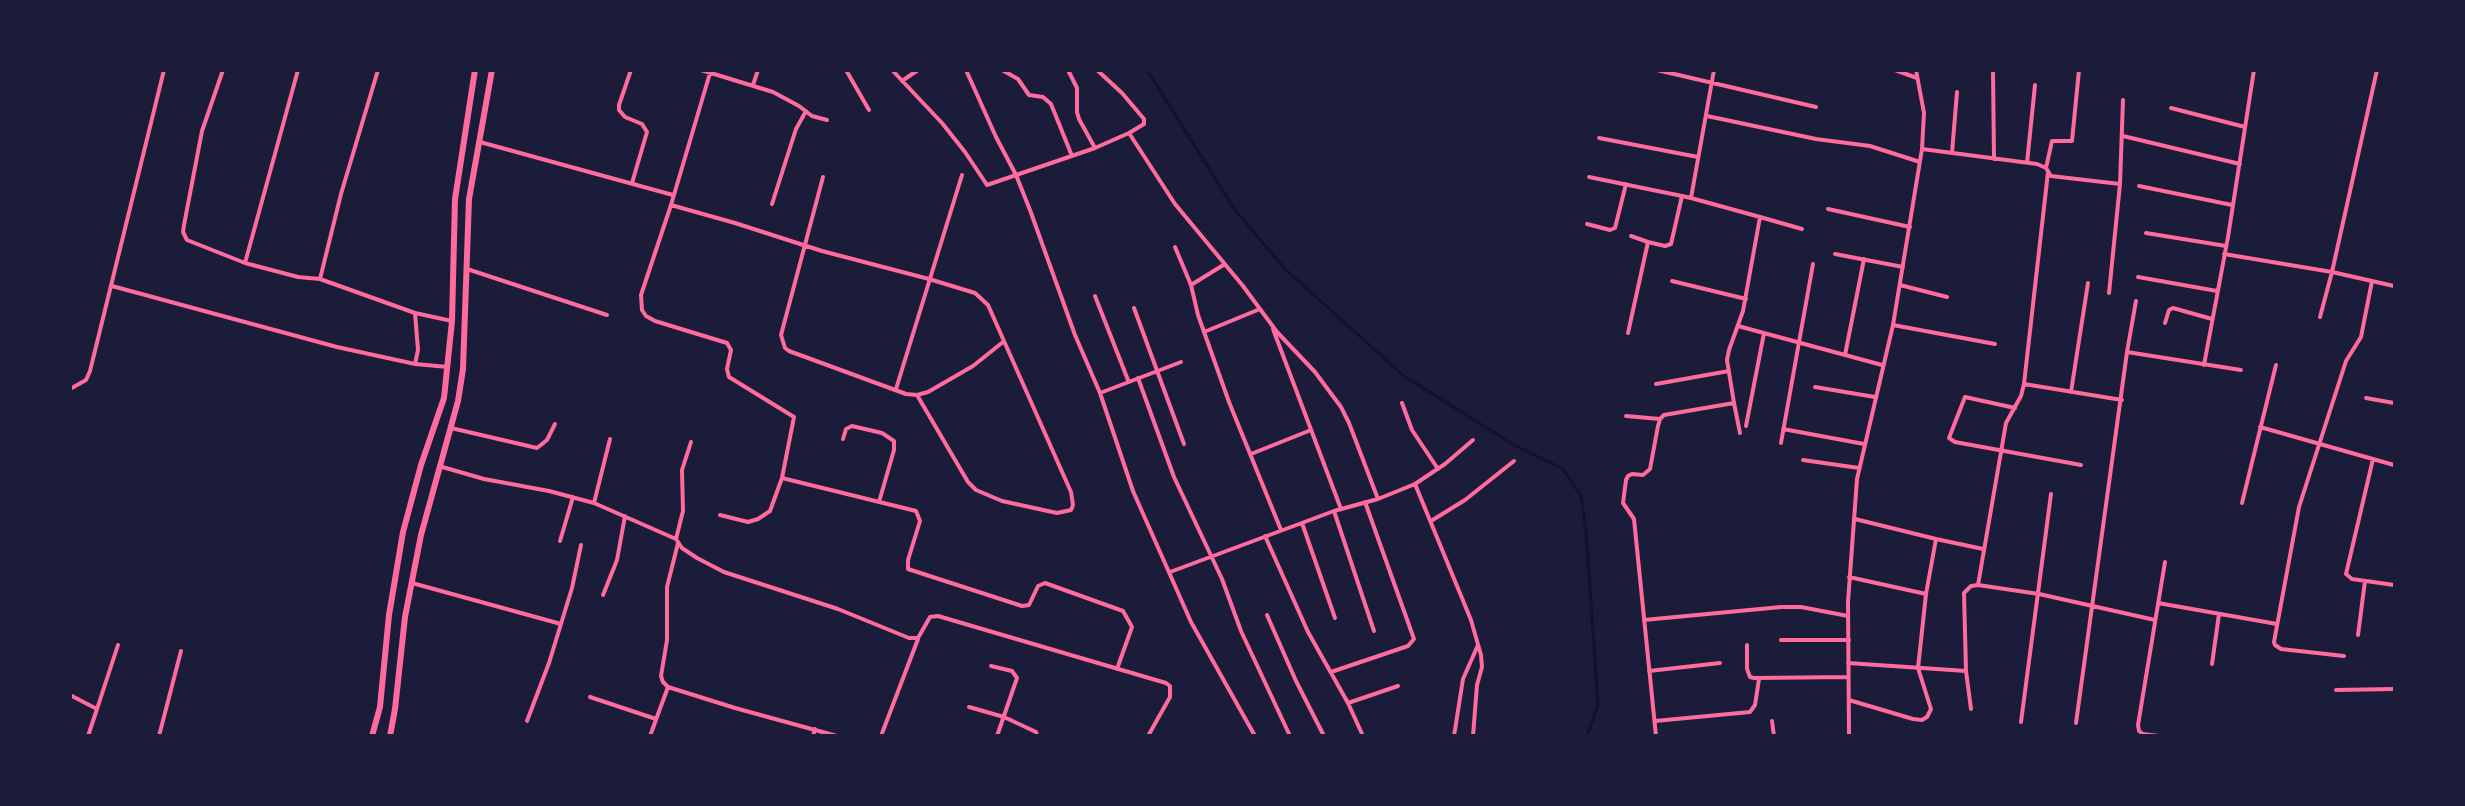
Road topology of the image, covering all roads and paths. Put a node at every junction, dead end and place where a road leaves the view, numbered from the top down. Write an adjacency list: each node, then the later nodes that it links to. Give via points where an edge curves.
1 (164, 70): 98 (street)
2 (223, 70): 84 (street, via 202,131 183,232 187,240)
3 (298, 70): 84 (street)
4 (378, 70): 91 (street)
5 (475, 70): 65 (main road)
6 (492, 70): 43 (main road)
7 (631, 70): 58 (street, via 620,110 625,117 642,124 647,132)
8 (701, 70): 25 (street)
9 (758, 70): 29 (street)
10 (846, 70): 35 (street)
11 (892, 70): 27 (street)
12 (918, 70): 27 (street)
13 (966, 70): 55 (street)
14 (1002, 70): 47 (street, via 1018,79 1029,95 1043,97 1051,104)
15 (1068, 70): 44 (street, via 1077,88 1079,118)
16 (1097, 70): 40 (street, via 1144,119 1144,124)
17 (1657, 70): 28 (street)
18 (1714, 70): 28 (street)
19 (1895, 70): 26 (street)
20 (1916, 70): 26 (street)
21 (1993, 70): 49 (street)
22 (2079, 70): 53 (street, via 2072,141 2052,141)
23 (2254, 70): 39 (street)
24 (2377, 70): 89 (street)
25 (710, 73): 29 (street); 62 (street)
26 (1917, 78): 45 (street, via 1924,113)
27 (902, 81): 55 (street, via 934,113 983,182 987,185)
28 (1711, 82): 33 (street); 37 (street)
29 (753, 85): 36 (street)
30 (2035, 85): 51 (street)
31 (1957, 92): 46 (street)
32 (2123, 100): 41 (street)
33 (1816, 108)
34 (2171, 108): 39 (street)
35 (869, 110)
36 (806, 111): 38 (street); 67 (street, via 796,129)
37 (1707, 116): 48 (street); 50 (street, via 1870,146)
38 (827, 120)
39 (2245, 127): 52 (street)
40 (1129, 133): 44 (street); 85 (street, via 1175,204)
41 (2123, 136): 52 (street); 60 (street)
42 (1599, 138): 48 (street)
43 (479, 142): 58 (street); 66 (main road)
44 (1095, 148): 47 (street)
45 (1922, 149): 46 (street); 50 (street)
46 (1952, 153): 49 (street)
47 (1072, 156): 55 (street)
48 (1698, 157): 64 (street)
49 (1994, 159): 51 (street)
50 (1920, 162): 73 (street)
51 (2026, 163): 53 (street)
52 (2240, 164): 69 (street)
53 (2047, 170): 60 (street, via 2051,176); 137 (street)
54 (962, 175): 92 (street)
55 (1016, 175): 142 (street)
56 (822, 177): 78 (street)
57 (1589, 177): 59 (street)
58 (632, 183): 62 (street)
59 (1626, 184): 63 (street); 72 (street, via 1615,228)
60 (2120, 184): 101 (street)
61 (2139, 186): 69 (street)
62 (673, 195): 68 (street)
63 (1682, 196): 64 (street); 77 (street, via 1671,244)
64 (1691, 198): 71 (street)
65 (455, 199): 66 (main road); 112 (main road)
66 (469, 200): 88 (main road)
67 (772, 204)
68 (671, 205): 78 (street); 178 (street, via 641,295 642,310 654,321 727,343 731,350 729,377 794,417)
69 (2232, 205): 79 (street)
70 (1828, 209): 73 (street)
71 (1760, 217): 74 (street); 104 (street)
72 (1587, 224)
73 (1910, 227): 87 (street)
74 (1802, 229)
75 (2146, 233): 79 (street)
76 (1631, 236): 77 (street)
77 (1648, 242): 118 (street)
78 (804, 246): 92 (street); 140 (street, via 781,334 785,348)
79 (2226, 246): 82 (street)
80 (1175, 247): 96 (street)
81 (1835, 254): 83 (street)
82 (2224, 254): 89 (street); 100 (street)
83 (1864, 260): 87 (street); 124 (street)
84 (245, 263): 91 (street)
85 (1225, 264): 96 (street); 107 (street)
86 (1813, 264): 121 (street)
87 (1903, 267): 97 (street)
88 (466, 268): 109 (street); 156 (main road, via 463,369)
89 (2332, 272): 94 (street); 110 (street)
90 (2138, 277): 100 (street)
91 (320, 279): 108 (street)
92 (929, 279): 120 (street, via 983,299); 140 (street)
93 (1672, 281): 104 (street)
94 (2372, 281): 99 (street); 167 (street, via 2361,338 2346,361)
95 (2088, 283): 141 (street)
96 (1191, 285): 117 (street)
97 (1900, 285): 103 (street); 115 (street)
98 (112, 286): 126 (street); 139 (street, via 90,371 86,380)
99 (2394, 286)
100 (2217, 291): 111 (street)
101 (2109, 293)
102 (1095, 296): 135 (street)
103 (1947, 297)
104 (1746, 299): 116 (street)
105 (2136, 301): 123 (street)
106 (1134, 308): 131 (street)
107 (1260, 309): 113 (street); 117 (street)
108 (415, 313): 112 (street); 126 (street)
109 (607, 315)
110 (2320, 317)
111 (2212, 319): 114 (street, via 2174,308 2169,310); 128 (street)
112 (452, 321): 130 (main road)
113 (1270, 323): 158 (street); 182 (street, via 1315,372 1345,414)
114 (2165, 323)
115 (1893, 325): 122 (street); 127 (street)
116 (1738, 326): 119 (street); 133 (street, via 1729,350)
117 (1204, 332): 169 (street)
118 (1628, 333)
119 (1764, 333): 121 (street); 154 (street)
120 (1003, 342): 143 (street, via 966,370); 143 (street, via 1073,498 1071,510 1057,513 1002,501 976,490)
121 (1800, 342): 124 (street); 157 (street)
122 (1995, 344)
123 (2127, 352): 128 (street); 146 (street)
124 (1845, 355): 127 (street)
125 (1181, 362): 131 (street)
126 (415, 364): 130 (street)
127 (1882, 365): 144 (street)
128 (2204, 365): 132 (street)
129 (2276, 365): 155 (street)
130 (448, 367): 264 (main road, via 444,398 403,532 389,615 380,707)
131 (1157, 370): 134 (street); 165 (street)
132 (2241, 370)
133 (1729, 371): 136 (street); 148 (street)
134 (1138, 378): 135 (street); 201 (street, via 1174,477)
135 (1128, 380): 142 (street)
136 (1656, 384)
137 (2024, 384): 141 (street); 150 (street)
138 (1815, 387): 144 (street)
139 (70, 389)
140 (896, 389): 143 (street)
141 (2071, 392): 146 (street)
142 (1100, 393): 203 (street, via 1133,491)
143 (917, 395)
144 (1875, 397): 166 (street)
145 (2366, 398): 149 (street)
146 (2122, 400): 213 (street)
147 (1402, 403): 177 (street, via 1412,430)
148 (1734, 403): 152 (street, via 1670,413); 159 (street)
149 (2394, 403)
150 (2015, 408): 168 (street, via 2008,418); 168 (street, via 1965,397 1949,434 1954,442)
151 (1626, 416): 152 (street)
152 (1660, 419): 218 (street, via 1650,470 1628,476 1623,503 1634,519)
153 (555, 424): 156 (street, via 547,440 537,448)
154 (1746, 426)
155 (2260, 427): 167 (street); 186 (street)
156 (451, 428): 175 (main road)
157 (1783, 429): 164 (street); 166 (street)
158 (1311, 430): 169 (street); 187 (street)
159 (1740, 433)
160 (610, 439): 185 (street)
161 (843, 439): 183 (street, via 846,429 856,426 894,441)
162 (1473, 440): 177 (street)
163 (691, 442): 198 (street, via 682,470)
164 (1781, 442)
165 (1184, 444)
166 (1864, 444): 176 (street)
167 (2319, 444): 170 (street); 221 (street, via 2295,521)
168 (2001, 450): 173 (street); 200 (street)
169 (1251, 454): 194 (street)
170 (2373, 459): 174 (street); 205 (street, via 2346,574)
171 (1803, 460): 176 (street)
172 (1514, 461): 192 (street, via 1465,501)
173 (2081, 465)
174 (2394, 465)
175 (438, 466): 181 (street); 206 (main road)
176 (1859, 468): 191 (street)
177 (1438, 469): 179 (street)
178 (782, 478): 183 (street); 190 (street, via 770,511 758,519 748,522)
179 (1415, 484): 182 (street); 192 (street)
180 (2051, 494): 210 (street)
181 (573, 497): 185 (street); 197 (street)
182 (1378, 499): 184 (street)
183 (879, 502): 237 (street, via 919,514 907,564 912,571 1025,606 1038,585 1045,583 1123,611 1132,627)
184 (1365, 502): 187 (street); 240 (street, via 1414,639 1400,650)
185 (594, 503): 189 (street)
186 (2242, 503)
187 (1341, 509): 188 (street)
188 (1334, 511): 193 (street); 222 (street)
189 (625, 516): 198 (street); 211 (street, via 617,560)
190 (720, 516)
191 (1855, 519): 196 (street); 204 (street)
192 (1431, 521): 228 (street)
193 (1302, 523): 194 (street); 217 (street)
194 (1281, 530): 195 (street)
195 (1265, 536): 201 (street); 240 (street, via 1308,632)
196 (1936, 539): 200 (street); 209 (street)
197 (560, 541)
198 (677, 541): 224 (street, via 723,572); 244 (street, via 668,587 667,640 661,676)
199 (581, 545): 220 (street)
200 (1983, 549): 207 (street)
201 (1211, 557): 203 (street); 274 (street, via 1240,630)
202 (2165, 562): 212 (street)
203 (1170, 572): 273 (street, via 1191,622)
204 (1849, 577): 209 (street); 216 (street)
205 (2366, 581): 208 (street); 223 (street)
206 (412, 583): 220 (street); 265 (main road)
207 (1978, 585): 210 (street); 239 (street, via 1964,593)
208 (2394, 585)
209 (1926, 594): 236 (street)
210 (2039, 594): 213 (street); 259 (street)
211 (603, 595)
212 (2158, 603): 214 (street); 219 (street)
213 (2091, 605): 219 (street); 260 (street)
214 (2219, 614): 221 (street); 234 (street)
215 (1267, 615): 275 (street)
216 (1848, 616): 218 (street, via 1781,607); 226 (street)
217 (1335, 618)
218 (1644, 620): 238 (street)
219 (2155, 620): 282 (street, via 2138,725 2143,734)
220 (561, 624): 256 (street)
221 (2277, 624): 231 (street, via 2274,642 2278,648)
222 (1374, 631)
223 (2358, 634)
224 (918, 638): 237 (street, via 930,617 938,616); 269 (street)
225 (1781, 640): 226 (street)
226 (1849, 640): 233 (street)
227 (118, 645): 252 (street)
228 (1478, 645): 277 (street, via 1463,679); 278 (street, via 1482,662)
229 (1747, 645): 242 (street, via 1748,674)
230 (181, 651): 263 (street)
231 (2344, 656)
232 (1720, 663): 238 (street)
233 (1848, 663): 236 (street); 241 (street)
234 (2211, 664)
235 (991, 666): 254 (street, via 1011,671 1017,678)
236 (1918, 668): 239 (street); 249 (street, via 1931,709 1922,720)
237 (1117, 669): 272 (street, via 1170,686 1170,697)
238 (1649, 671): 257 (street)
239 (1966, 671): 253 (street)
240 (1331, 672): 250 (street)
241 (1848, 677): 242 (street); 249 (street)
242 (1759, 679): 257 (street, via 1750,712)
243 (1398, 686): 250 (street)
244 (668, 687): 255 (street); 261 (street)
245 (2394, 689): 246 (street)
246 (2336, 690)
247 (70, 695): 252 (street)
248 (590, 697): 255 (street)
249 (1849, 700): 281 (street)
250 (1348, 703): 276 (street)
251 (969, 707): 254 (street)
252 (97, 709): 262 (street)
253 (1971, 709)
254 (1004, 717): 270 (street); 271 (street)
255 (656, 719): 266 (street)
256 (527, 721)
257 (1655, 721): 279 (street)
258 (1772, 721): 280 (street)
259 (2021, 722)
260 (2076, 723)
261 (815, 729): 267 (street); 268 (street)
262 (88, 735)
263 (159, 735)
264 (372, 735)
265 (390, 735)
266 (650, 735)
267 (813, 735)
268 (837, 735)
269 (881, 735)
270 (997, 735)
271 (1038, 735)
272 (1148, 735)
273 (1255, 735)
274 (1290, 735)
275 (1324, 735)
276 (1363, 735)
277 (1454, 735)
278 (1473, 735)
279 (1656, 735)
280 (1774, 735)
281 (1848, 735)
282 (2159, 735)

